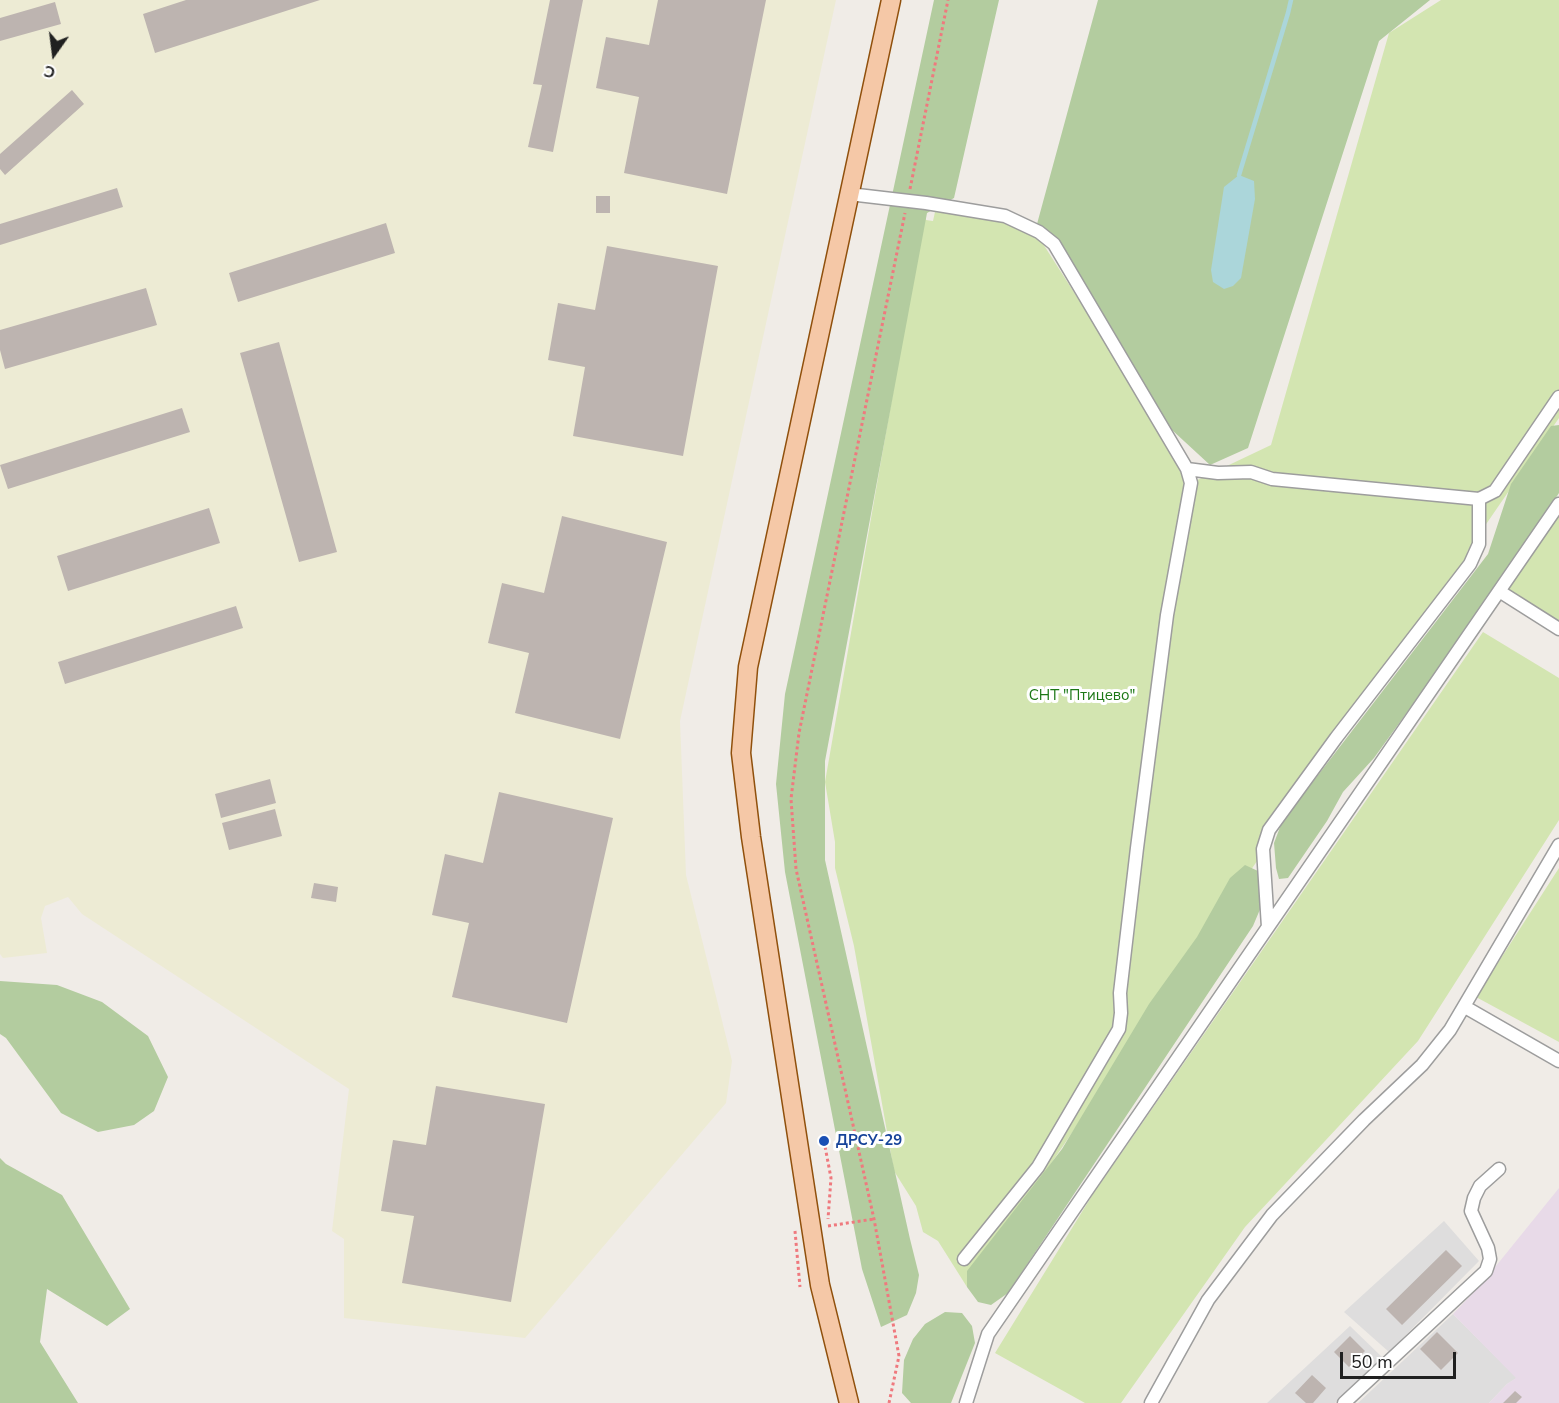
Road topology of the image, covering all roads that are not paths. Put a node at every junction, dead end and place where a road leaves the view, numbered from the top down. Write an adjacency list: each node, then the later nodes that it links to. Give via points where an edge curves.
1 (891, 0): 2 (main road)
2 (849, 194): 4 (street, via 1005,216 1054,244); 15 (main road, via 748,667 741,753 752,848 820,1285)
3 (1559, 397): 5 (street, via 1495,491)
4 (1187, 469): 5 (street, via 1251,472 1272,479); 14 (street, via 1191,483 1167,615 1120,993 1119,1029 1038,1167)
5 (1479, 499): 10 (street, via 1479,544 1470,564 1269,830 1263,849)
6 (1559, 504): 7 (street)
7 (1499, 591): 8 (street); 10 (street)
8 (1559, 629)
9 (1559, 845): 11 (street)
10 (1268, 927): 16 (street, via 988,1334)
11 (1465, 1007): 12 (street); 17 (street, via 1422,1065 1272,1215 1208,1300)
12 (1559, 1061)
13 (1499, 1169): 18 (street, via 1480,1186 1471,1211 1488,1248 1490,1258 1485,1271)
14 (964, 1259)
15 (849, 1403)
16 (966, 1403)
17 (1151, 1403)
18 (1344, 1403)

